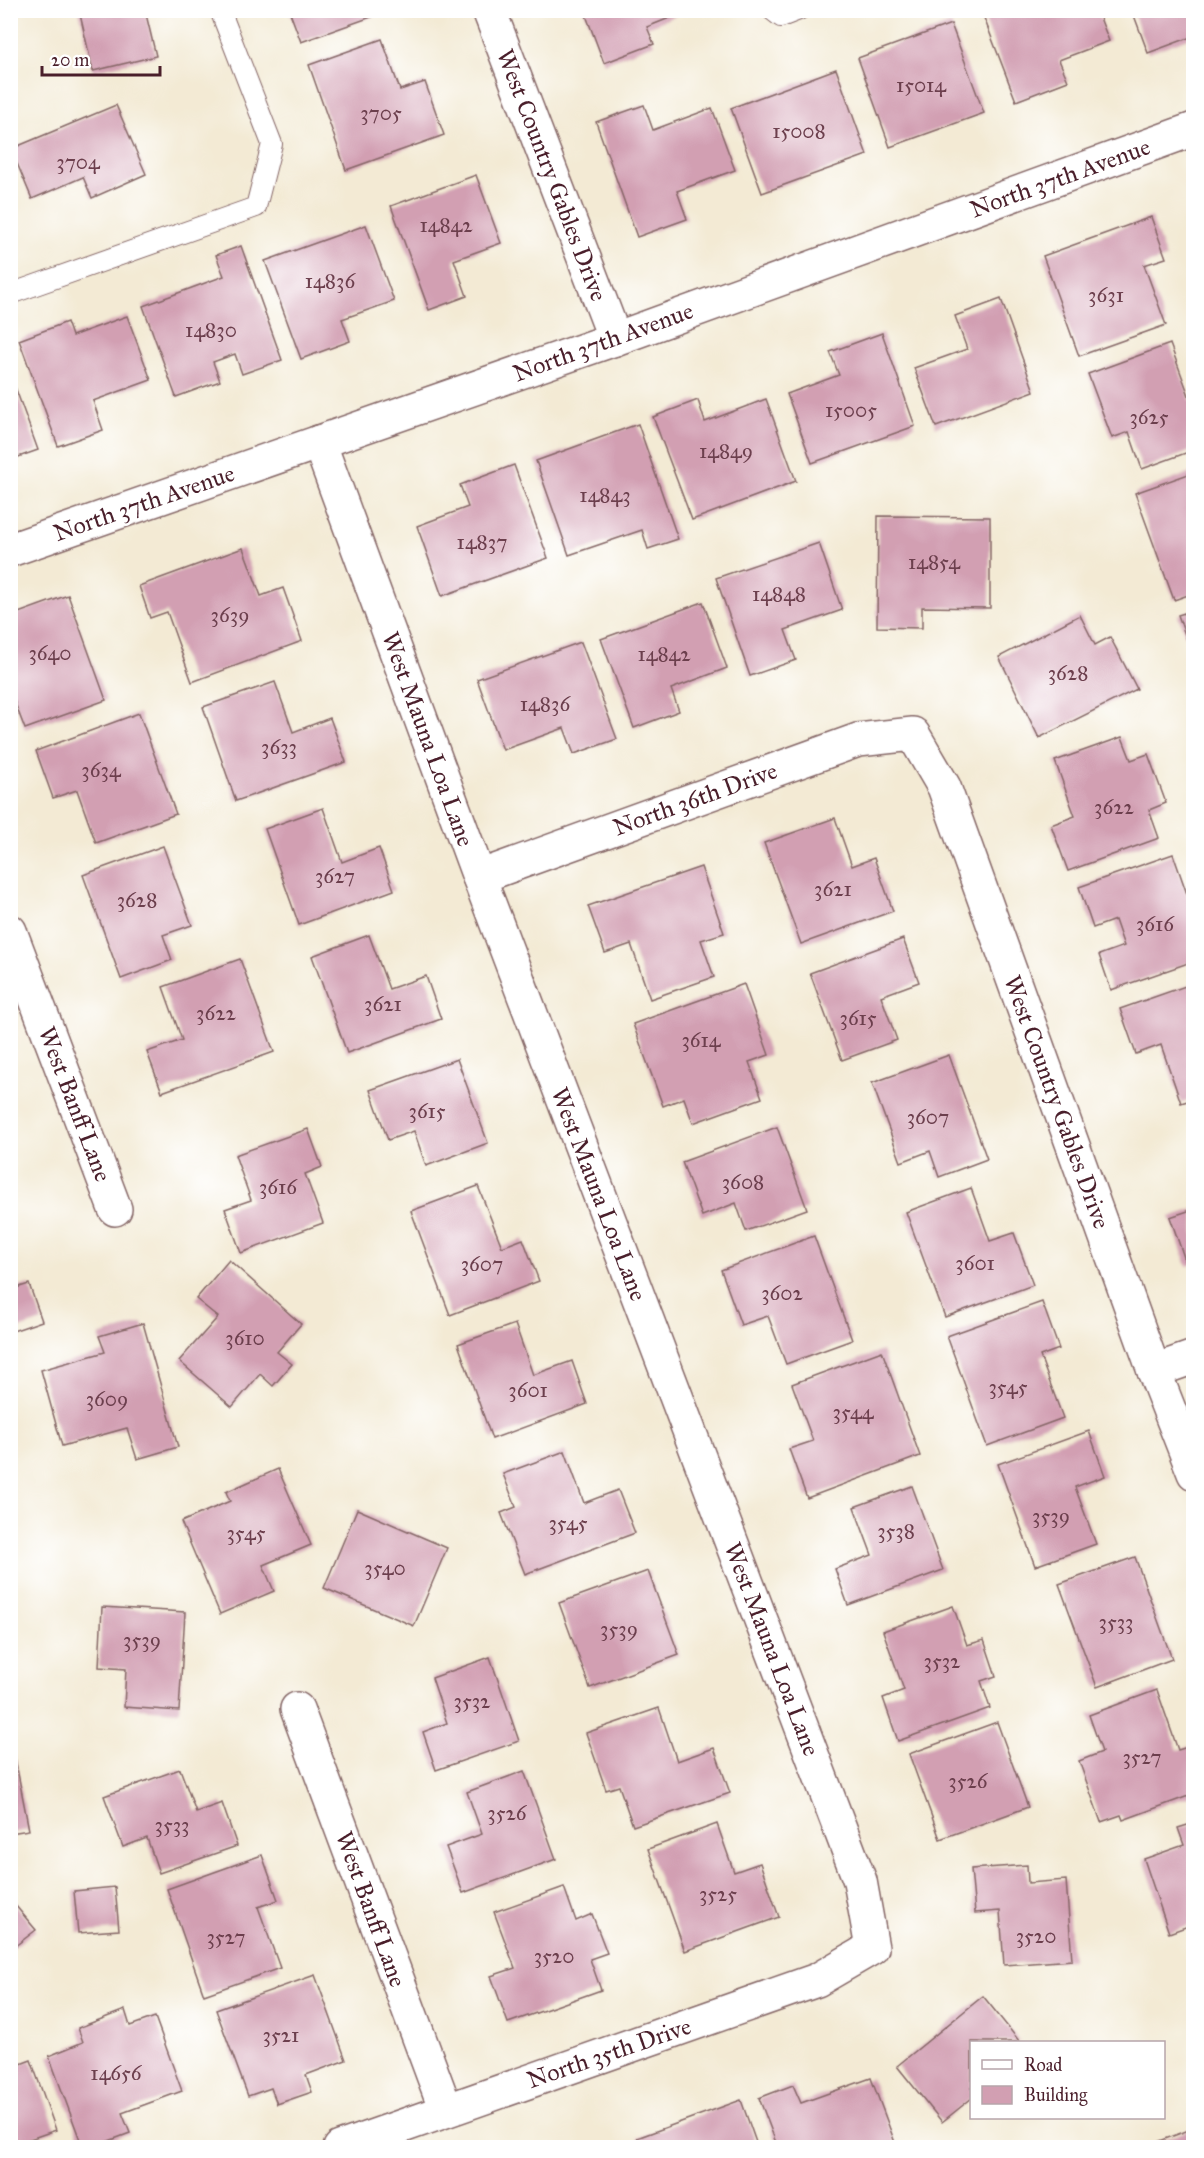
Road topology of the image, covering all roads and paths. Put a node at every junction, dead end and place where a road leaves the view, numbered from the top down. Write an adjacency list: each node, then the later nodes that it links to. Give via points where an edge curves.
1 (220, 10): 6 (lane, via 272,144 256,207)
2 (489, 10): 7 (street, West Country Gables Drive)
3 (772, 10): 4 (lane, via 781,17)
4 (800, 10)
5 (1194, 129): 7 (street, North 37th Avenue)
6 (10, 294)
7 (615, 339): 8 (street, North 37th Avenue)
8 (319, 442): 9 (street, North 37th Avenue); 11 (street, West Mauna Loa Lane)
9 (10, 550)
10 (913, 734): 11 (street, North 36th Drive, via 858,740); 15 (street, West Country Gables Drive, via 944,787)
11 (479, 878): 18 (street, West Mauna Loa Lane, via 860,1881)
12 (10, 931): 13 (street, West Banff Lane)
13 (115, 1209)
14 (1194, 1357): 15 (street)
15 (1154, 1371): 16 (street, West Country Gables Drive)
16 (1194, 1473)
17 (297, 1709): 19 (street, West Banff Lane)
18 (872, 1948): 19 (street, North 35th Drive, via 817,1980)
19 (446, 2110): 20 (street, North 35th Drive)
20 (340, 2148)

